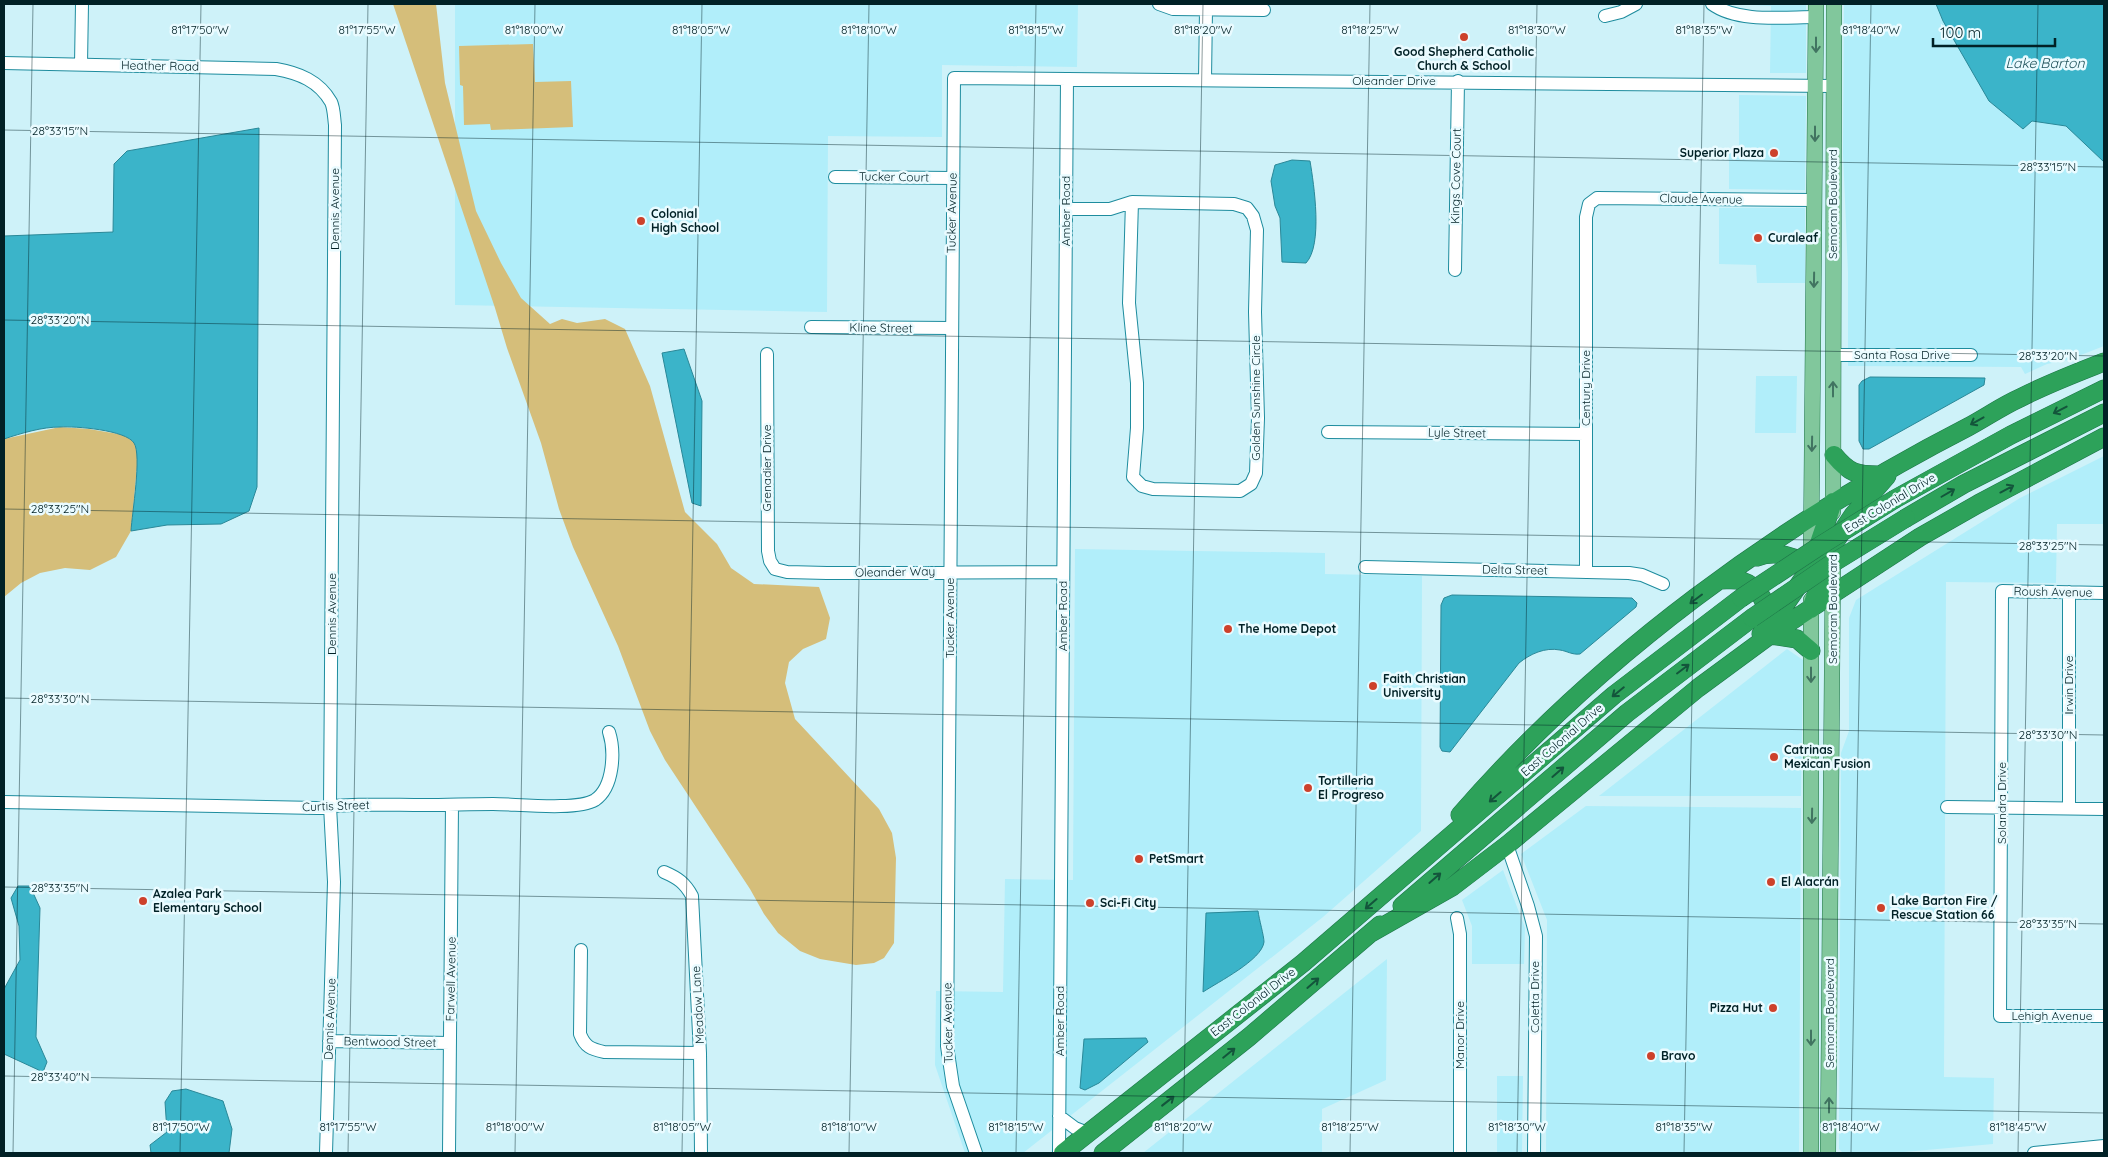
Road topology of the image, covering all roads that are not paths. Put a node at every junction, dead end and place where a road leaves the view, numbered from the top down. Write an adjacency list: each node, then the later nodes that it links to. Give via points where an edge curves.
1 (82, 4): 11 (street)
2 (1159, 4): 6 (street, via 1173,9)
3 (1636, 4): 9 (street)
4 (1712, 4): 8 (street, via 1738,16)
5 (1834, 4): 18 (main road, Semoran Boulevard)
6 (1206, 10): 7 (street); 14 (street)
7 (1264, 10)
8 (1816, 11): 17 (main road, Semoran Boulevard, one-way to 17)
9 (1605, 16)
10 (4, 63): 11 (street, Heather Road)
11 (81, 64): 15 (street, Heather Road, via 276,69 295,72)
12 (954, 78): 13 (street, Oleander Drive); 20 (street, Tucker Avenue)
13 (1066, 79): 14 (street, Oleander Drive); 23 (street, Amber Road)
14 (1206, 79): 16 (street, Oleander Drive)
15 (313, 81): 63 (street, Dennis Avenue, via 332,103 335,125)
16 (1458, 81): 17 (street, Oleander Drive); 25 (street, Kings Cove Court)
17 (1816, 85): 18 (street, Oleander Drive); 21 (main road, Semoran Boulevard, one-way to 21)
18 (1833, 86): 29 (main road, Semoran Boulevard)
19 (835, 177): 20 (street, Tucker Court)
20 (953, 178): 27 (street, Tucker Avenue)
21 (1815, 200): 24 (street, Claude Avenue, via 1597,198); 40 (main road, Semoran Boulevard, one-way to 40)
22 (1132, 202): 22 (street, Golden Sunshine Circle, via 1234,204 1246,208 1253,216 1256,230 1256,473 1251,484 1240,491 1153,489 1142,486 1134,477 1138,428 1129,302); 23 (street, Golden Sunshine Circle)
23 (1066, 204): 48 (street, Amber Road)
24 (1589, 204): 35 (street, Century Drive, via 1586,217)
25 (1455, 270)
26 (812, 327): 27 (street, Kline Street)
27 (951, 328): 47 (street, Tucker Avenue)
28 (767, 354): 46 (street, Grenadier Drive, via 768,551 775,568)
29 (1833, 355): 30 (street, Santa Rosa Drive); 37 (main road, Semoran Boulevard, one-way to 29)
30 (1972, 355)
31 (2104, 362): 38 (highway, one-way to 38, via 2020,398 1901,461)
32 (2104, 389): 70 (highway, East Colonial Drive, one-way to 70, bridge, via 2011,434 1895,499 1741,598 1614,695)
33 (2104, 413): 75 (highway, East Colonial Drive, one-way to 33, bridge, via 1628,713 1752,618 1844,556 1964,484)
34 (1328, 432): 35 (street, Lyle Street)
35 (1586, 434): 49 (street, Century Drive)
36 (2104, 437): 41 (highway, one-way to 36)
37 (1834, 455): 38 (highway, via 1854,473); 39 (main road, Semoran Boulevard)
38 (1881, 478): 39 (highway); 41 (highway, via 1876,510 1879,523 1895,538); 42 (highway, via 1853,515)
39 (1834, 502): 40 (highway); 42 (highway)
40 (1811, 517): 42 (highway); 44 (highway); 50 (main road, Semoran Boulevard)
41 (1920, 537): 43 (highway)
42 (1828, 539): 43 (highway, via 1847,554 1861,558); 50 (highway); 55 (main road, Semoran Boulevard)
43 (1889, 556): 55 (highway)
44 (1750, 560): 50 (highway, via 1774,553 1788,555); 51 (highway)
45 (1365, 567): 49 (street, Delta Street)
46 (787, 572): 47 (street, Oleander Way)
47 (950, 572): 48 (street, Oleander Way); 92 (street, Tucker Avenue, via 947,1046 952,1086)
48 (1064, 572): 86 (street, Amber Road)
49 (1586, 572): 52 (street, Delta Street, via 1642,575)
50 (1816, 572): 55 (highway); 57 (highway); 58 (highway, via 1778,615)
51 (1721, 580): 58 (highway, via 1741,580 1753,586 1766,605); 70 (highway, one-way to 70, via 1612,665 1547,722)
52 (1663, 584)
53 (2002, 591): 54 (street, Roush Avenue); 65 (street, Solandra Drive)
54 (2069, 592): 56 (street, Roush Avenue); 66 (street, Irwin Drive)
55 (1833, 593): 57 (highway); 72 (main road, Semoran Boulevard)
56 (2104, 593)
57 (1811, 609): 58 (highway); 59 (main road, Semoran Boulevard)
58 (1769, 631): 59 (highway, via 1797,639); 68 (highway)
59 (1811, 651): 69 (main road, Semoran Boulevard, one-way to 69)
60 (609, 732): 62 (street, Curtis Street, via 612,770 596,799 558,806)
61 (4, 802): 63 (street, Curtis Street)
62 (452, 805): 63 (street, Curtis Street); 83 (street, Farwell Avenue)
63 (330, 806): 82 (street, Dennis Avenue, via 334,882)
64 (1948, 807): 65 (street)
65 (2002, 808): 66 (street); 78 (street, Solandra Drive)
66 (2069, 808): 67 (street)
67 (2104, 809)
68 (1507, 844): 75 (highway, via 1452,887); 97 (street, Coletta Drive, via 1536,936)
69 (1812, 850): 72 (main road, via 1820,871 1820,882); 73 (main road, Semoran Boulevard)
70 (1421, 861): 77 (highway, East Colonial Drive, one-way to 77)
71 (664, 872): 84 (street, Meadow Lane, via 678,878 692,896)
72 (1830, 894): 81 (main road, Semoran Boulevard)
73 (1811, 916): 81 (main road, via 1821,937 1821,1022); 98 (main road, Semoran Boulevard, one-way to 98)
74 (1457, 918): 96 (street, Manor Drive, via 1460,934)
75 (1371, 933): 80 (highway, East Colonial Drive, one-way to 75)
76 (581, 950): 84 (street, via 580,1034 584,1044 592,1050 604,1052)
77 (1303, 963): 80 (highway, via 1288,989); 85 (highway, East Colonial Drive)
78 (2000, 1016): 79 (street, Lehigh Avenue)
79 (2104, 1016)
80 (1249, 1037): 95 (highway, East Colonial Drive, one-way to 80)
81 (1830, 1037): 99 (main road, Semoran Boulevard, one-way to 81)
82 (329, 1041): 83 (street, Bentwood Street); 89 (street, Dennis Avenue)
83 (450, 1043): 90 (street, Farwell Avenue)
84 (700, 1053): 91 (street, Meadow Lane)
85 (1182, 1059): 87 (highway, East Colonial Drive); 95 (highway, via 1181,1071 1114,1128)
86 (1059, 1116): 87 (street, via 1071,1126); 93 (street, Amber Road)
87 (1088, 1133): 94 (highway, East Colonial Drive)
88 (2104, 1146): 100 (street)
89 (326, 1153)
90 (449, 1153)
91 (701, 1153)
92 (976, 1153)
93 (1059, 1153)
94 (1063, 1153)
95 (1103, 1153)
96 (1460, 1153)
97 (1534, 1153)
98 (1811, 1153)
99 (1828, 1153)
100 (2034, 1153)

